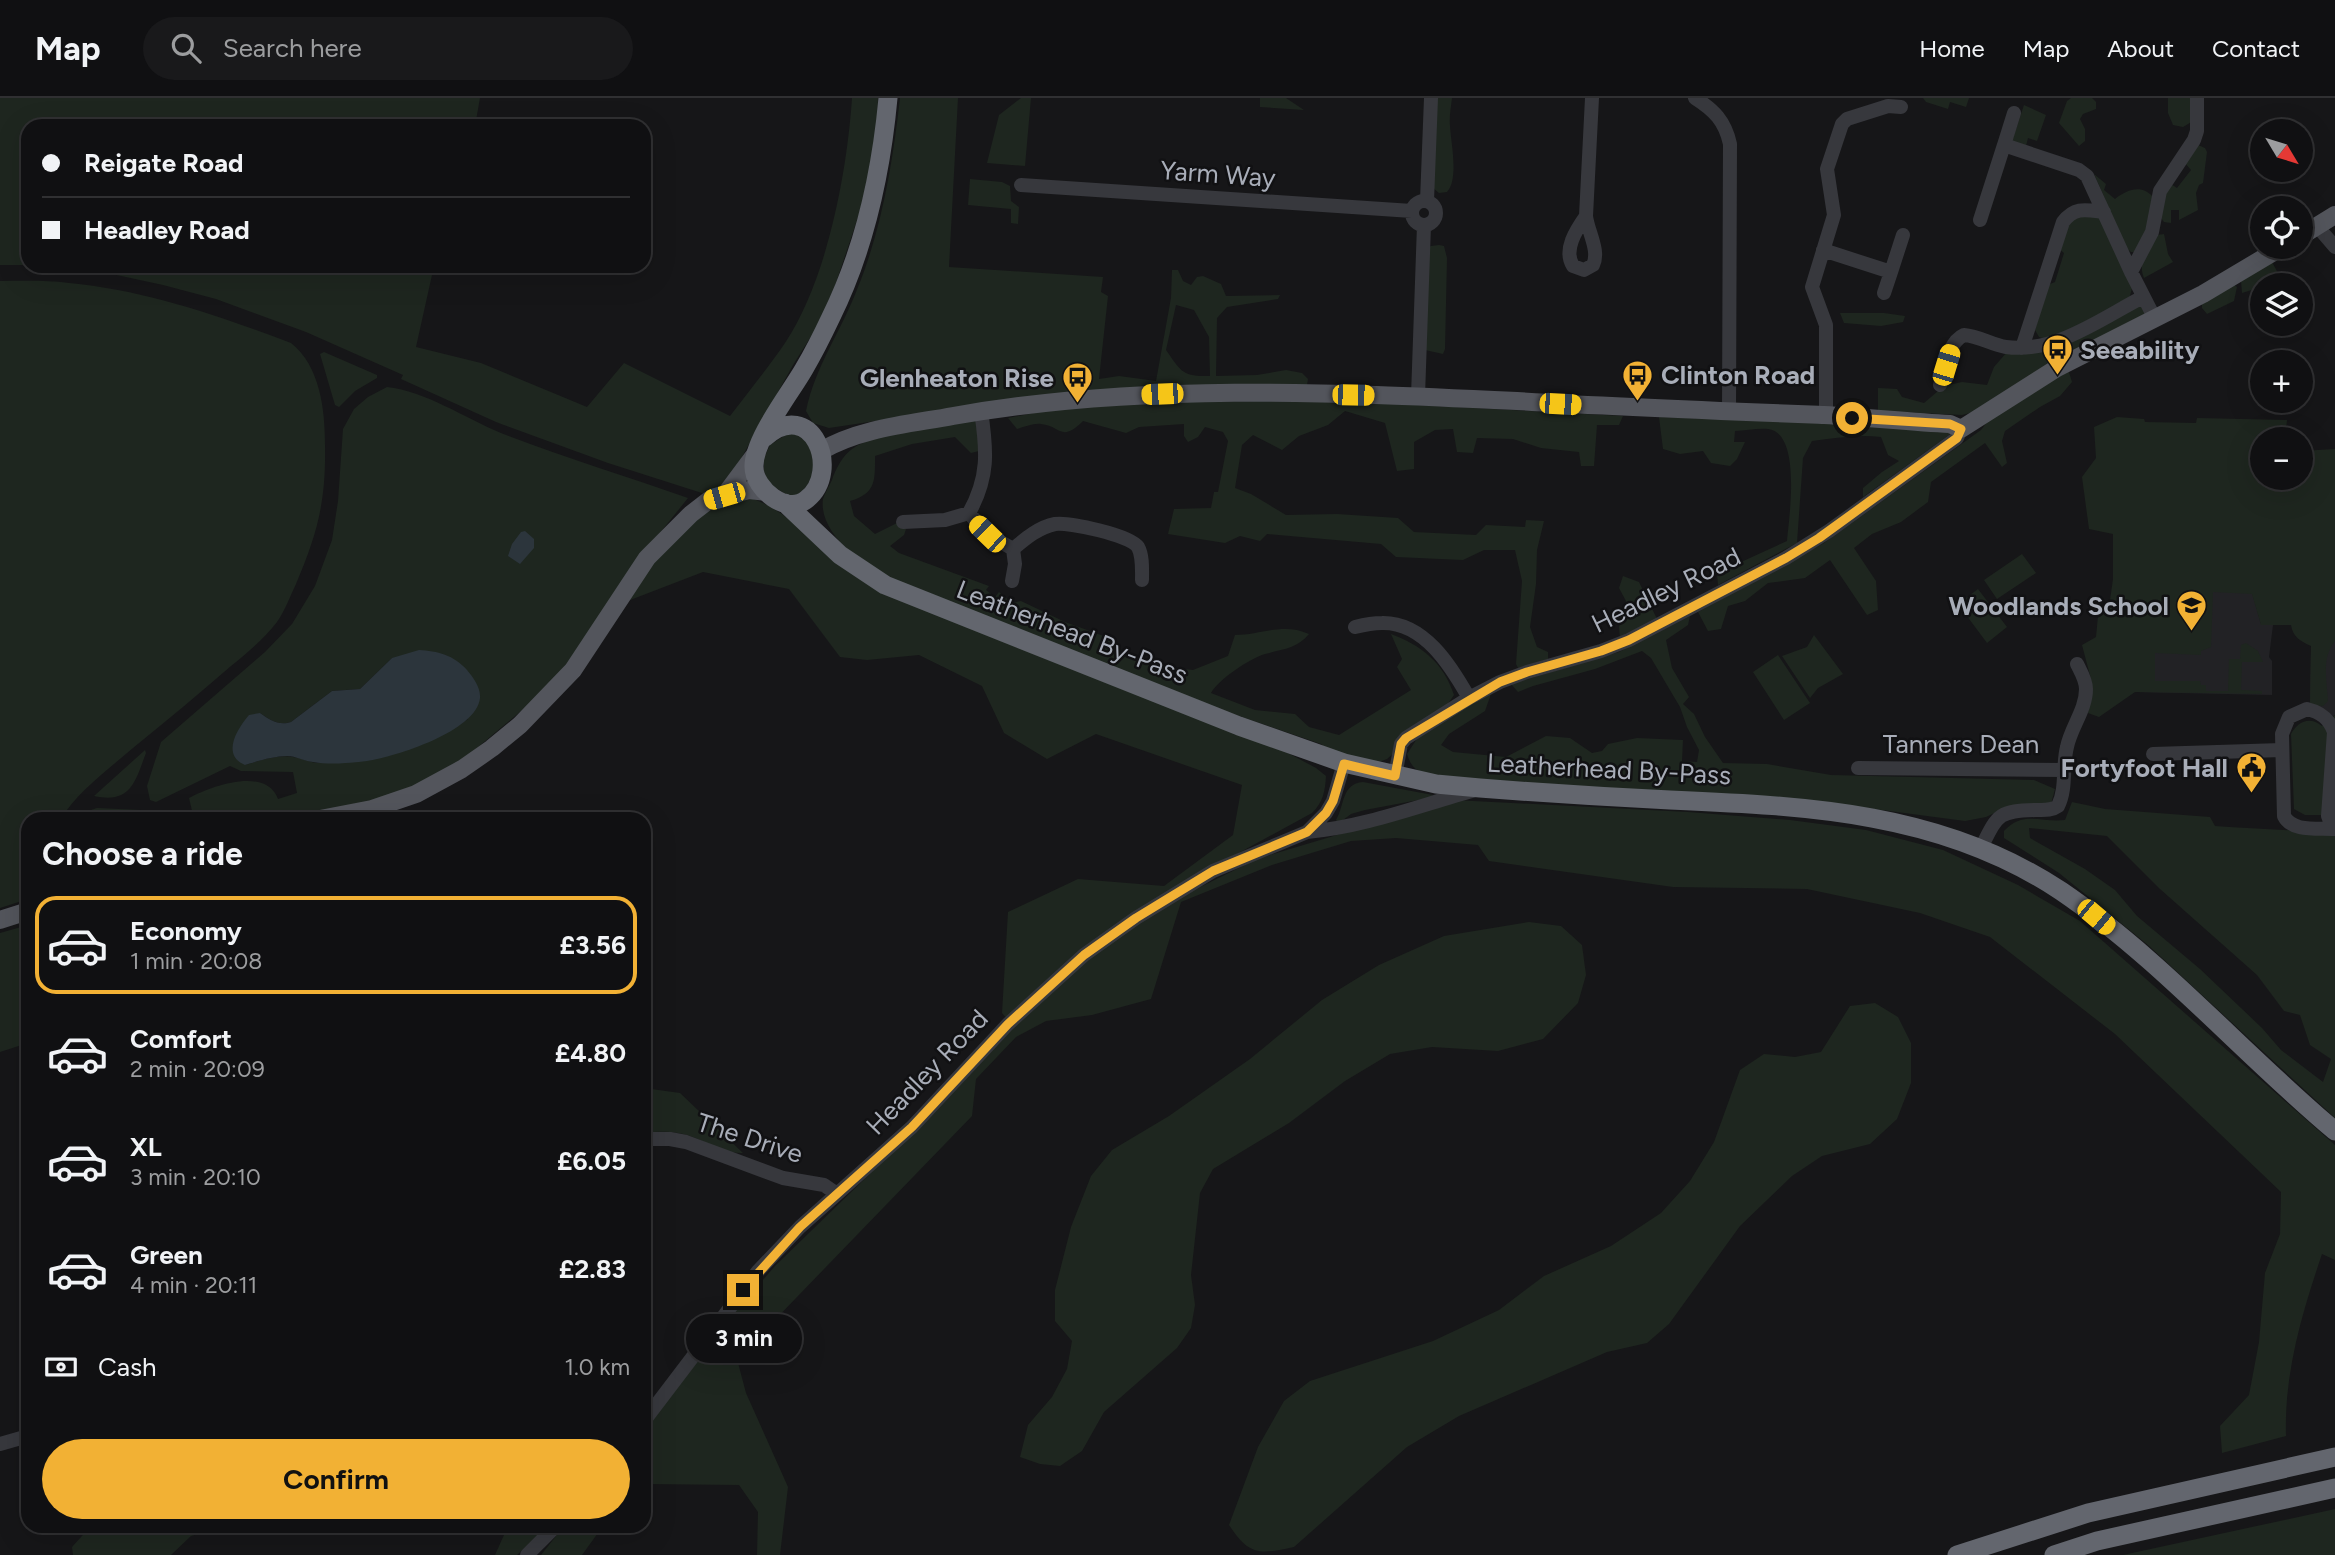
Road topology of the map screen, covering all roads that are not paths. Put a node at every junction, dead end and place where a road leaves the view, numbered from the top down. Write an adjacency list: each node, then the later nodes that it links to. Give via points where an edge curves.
1 (888, 98): 29 (highway, via 884,142 859,249)
2 (1431, 98): 10 (street)
3 (1592, 98): 14 (street)
4 (1695, 98): 33 (street, via 1722,120 1730,144)
5 (2197, 98): 24 (street, via 2194,140 2160,191 2152,232)
6 (1902, 107): 21 (street, via 1888,106 1842,124 1827,169 1834,215)
7 (2014, 113): 8 (street)
8 (2004, 145): 12 (street, via 2079,170 2092,183); 15 (street)
9 (1021, 185): 11 (street, Yarm Way)
10 (1426, 201): 11 (street, via 1417,202); 16 (street, via 1435,206 1437,215)
11 (1412, 211): 16 (street, via 1415,220)
12 (2104, 212): 24 (street); 28 (street, via 2076,210 2063,222)
13 (2335, 215): 17 (main road)
14 (1586, 216)
15 (1980, 220)
16 (1424, 225): 31 (street)
17 (2317, 226): 18 (main road); 20 (street)
18 (2313, 228)
19 (1903, 235): 23 (street)
20 (2335, 247)
21 (1823, 250): 23 (street); 34 (street, via 1812,287 1826,325)
22 (2262, 259): 27 (main road)
23 (1891, 272): 25 (street)
24 (2131, 272): 26 (street)
25 (1884, 293)
26 (2143, 297): 27 (street); 28 (street, via 2050,344)
27 (2154, 317): 36 (main road, via 2057,368)
28 (2022, 348): 30 (street, via 1973,336 1957,338)
29 (804, 370): 35 (highway, via 794,412); 37 (highway)
30 (1940, 385)
31 (1418, 396): 32 (main road, via 1140,394); 33 (main road)
32 (981, 411): 38 (main road, via 850,437); 43 (street, via 984,473)
33 (1730, 413): 34 (main road)
34 (1826, 415): 36 (main road, via 1950,424)
35 (797, 425): 37 (highway, via 782,425); 38 (highway, via 806,429)
36 (1961, 429): 51 (street, Headley Road, via 1957,438 1786,558 1629,640 1527,672)
37 (760, 445): 40 (highway, via 754,467); 41 (main road)
38 (821, 451): 39 (highway, via 822,468)
39 (815, 491): 42 (highway, via 797,505); 45 (highway, Leatherhead By-Pass, via 813,505)
40 (766, 492): 41 (main road, via 749,490); 42 (highway)
41 (724, 496): 59 (main road, via 709,500 691,514 647,558 573,670 520,725 462,769 416,794)
42 (785, 503): 45 (highway, Leatherhead By-Pass)
43 (969, 513): 44 (street, via 946,520); 46 (street, via 987,534)
44 (903, 522)
45 (825, 539): 54 (highway, Leatherhead By-Pass, via 858,569 885,585)
46 (1013, 550): 47 (street, via 1031,534 1053,524 1083,527 1132,542 1140,553); 48 (street)
47 (1142, 580)
48 (1012, 581)
49 (1355, 627): 51 (street, via 1394,624 1423,639 1445,659)
50 (2077, 664): 56 (street, Tanners Dean, via 2086,687 2085,700 2067,744)
51 (1469, 698): 57 (street, Headley Road, via 1406,738)
52 (2282, 750): 53 (street); 60 (street, via 2287,821); 60 (street, via 2284,725 2298,712 2316,711 2331,723 2328,816)
53 (2152, 754)
54 (1344, 764): 57 (highway, Leatherhead By-Pass); 61 (street, Headley Road, via 1333,801)
55 (1858, 768): 56 (street, Tanners Dean)
56 (2063, 770): 62 (street, Tanners Dean, via 2058,806 2005,813)
57 (1395, 776): 58 (highway, Leatherhead By-Pass)
58 (1480, 788): 61 (street, Headley Road, via 1392,815); 62 (highway, Leatherhead By-Pass, via 1796,807 1900,822)
59 (356, 812)
60 (2334, 830)
61 (1307, 832): 67 (street, Headley Road, via 1213,871 1084,955 1008,1024 912,1127)
62 (1982, 848): 65 (highway, Leatherhead By-Pass, via 2035,875 2096,917)
63 (21, 913): 64 (main road)
64 (0, 920)
65 (2335, 1131)
66 (651, 1139): 67 (street, The Drive, via 686,1142 783,1178 824,1185)
67 (837, 1194): 68 (street, Headley Road, via 758,1271)
68 (651, 1412)
69 (21, 1438): 70 (street)
70 (0, 1444)
71 (2335, 1457): 75 (highway, via 2088,1513)
72 (2335, 1488): 76 (highway, via 2097,1541)
73 (549, 1533): 74 (street)
74 (527, 1555)
75 (1956, 1555)
76 (2054, 1555)

